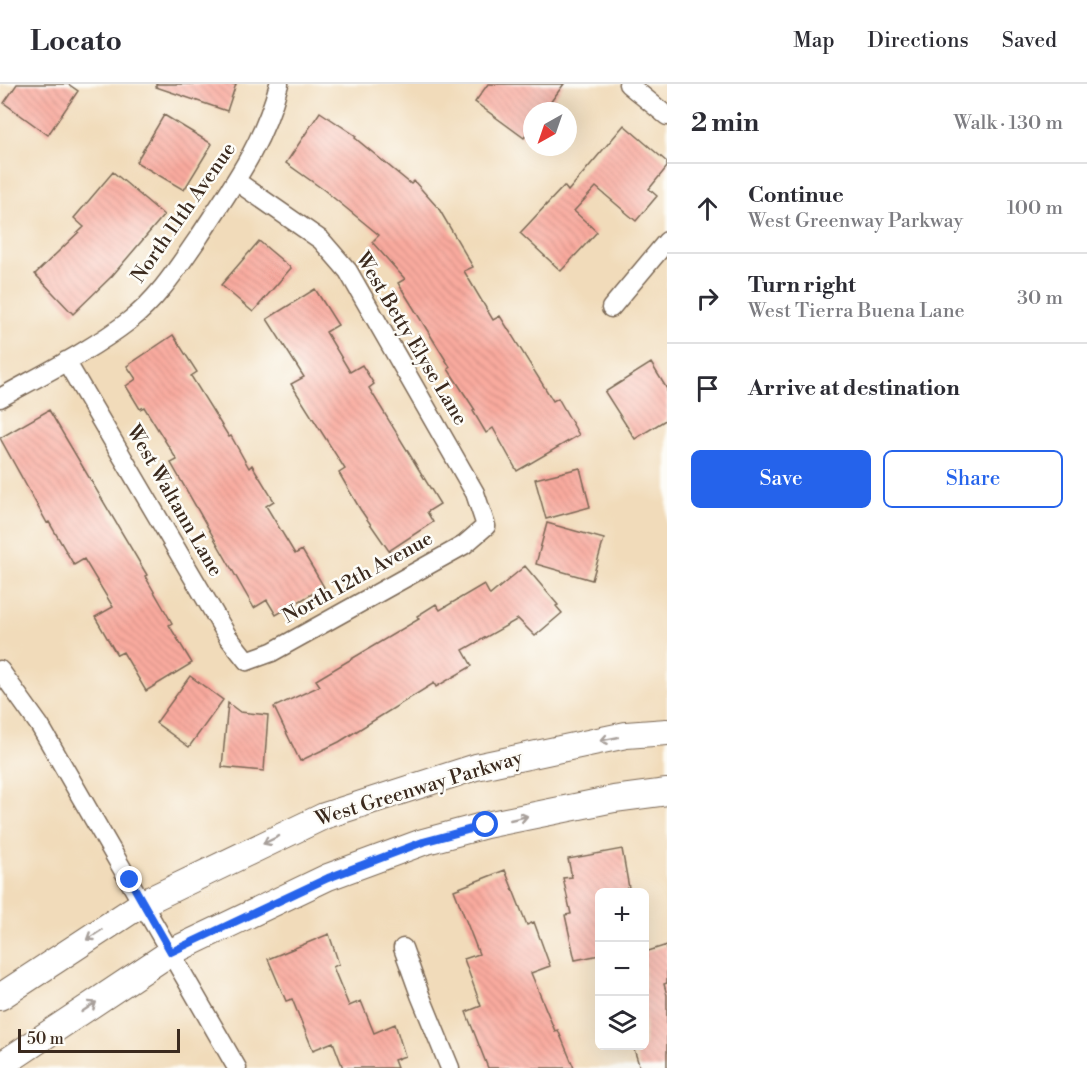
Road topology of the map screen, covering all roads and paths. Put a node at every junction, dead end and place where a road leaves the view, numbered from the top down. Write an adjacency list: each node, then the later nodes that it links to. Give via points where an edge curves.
1 (279, 84): 4 (street, North 11th Avenue, via 268,120)
2 (628, 84): 3 (street)
3 (667, 116)
4 (236, 181): 7 (street, North 11th Avenue, via 150,302 130,321); 9 (street, West Betty Elyse Lane, via 321,240 348,271 475,493)
5 (667, 241): 6 (street)
6 (611, 308)
7 (66, 361): 8 (street, North 11th Avenue); 10 (street, West Waltann Lane, via 228,637)
8 (0, 398)
9 (486, 526): 10 (street, North 12th Avenue, via 454,551 272,652)
10 (247, 661)
11 (0, 670): 14 (street, via 40,726)
12 (667, 732): 14 (main road, West Greenway Parkway, one-way to 14, via 626,735 542,752 398,791 324,816)
13 (667, 792): 16 (main road, one-way to 13, via 328,878 423,842 540,813)
14 (143, 903): 16 (street); 17 (main road, West Greenway Parkway, one-way to 17)
15 (404, 948): 20 (street)
16 (171, 952): 18 (main road, one-way to 16); 19 (street)
17 (0, 997)
18 (0, 1066)
19 (237, 1068)
20 (450, 1068)

